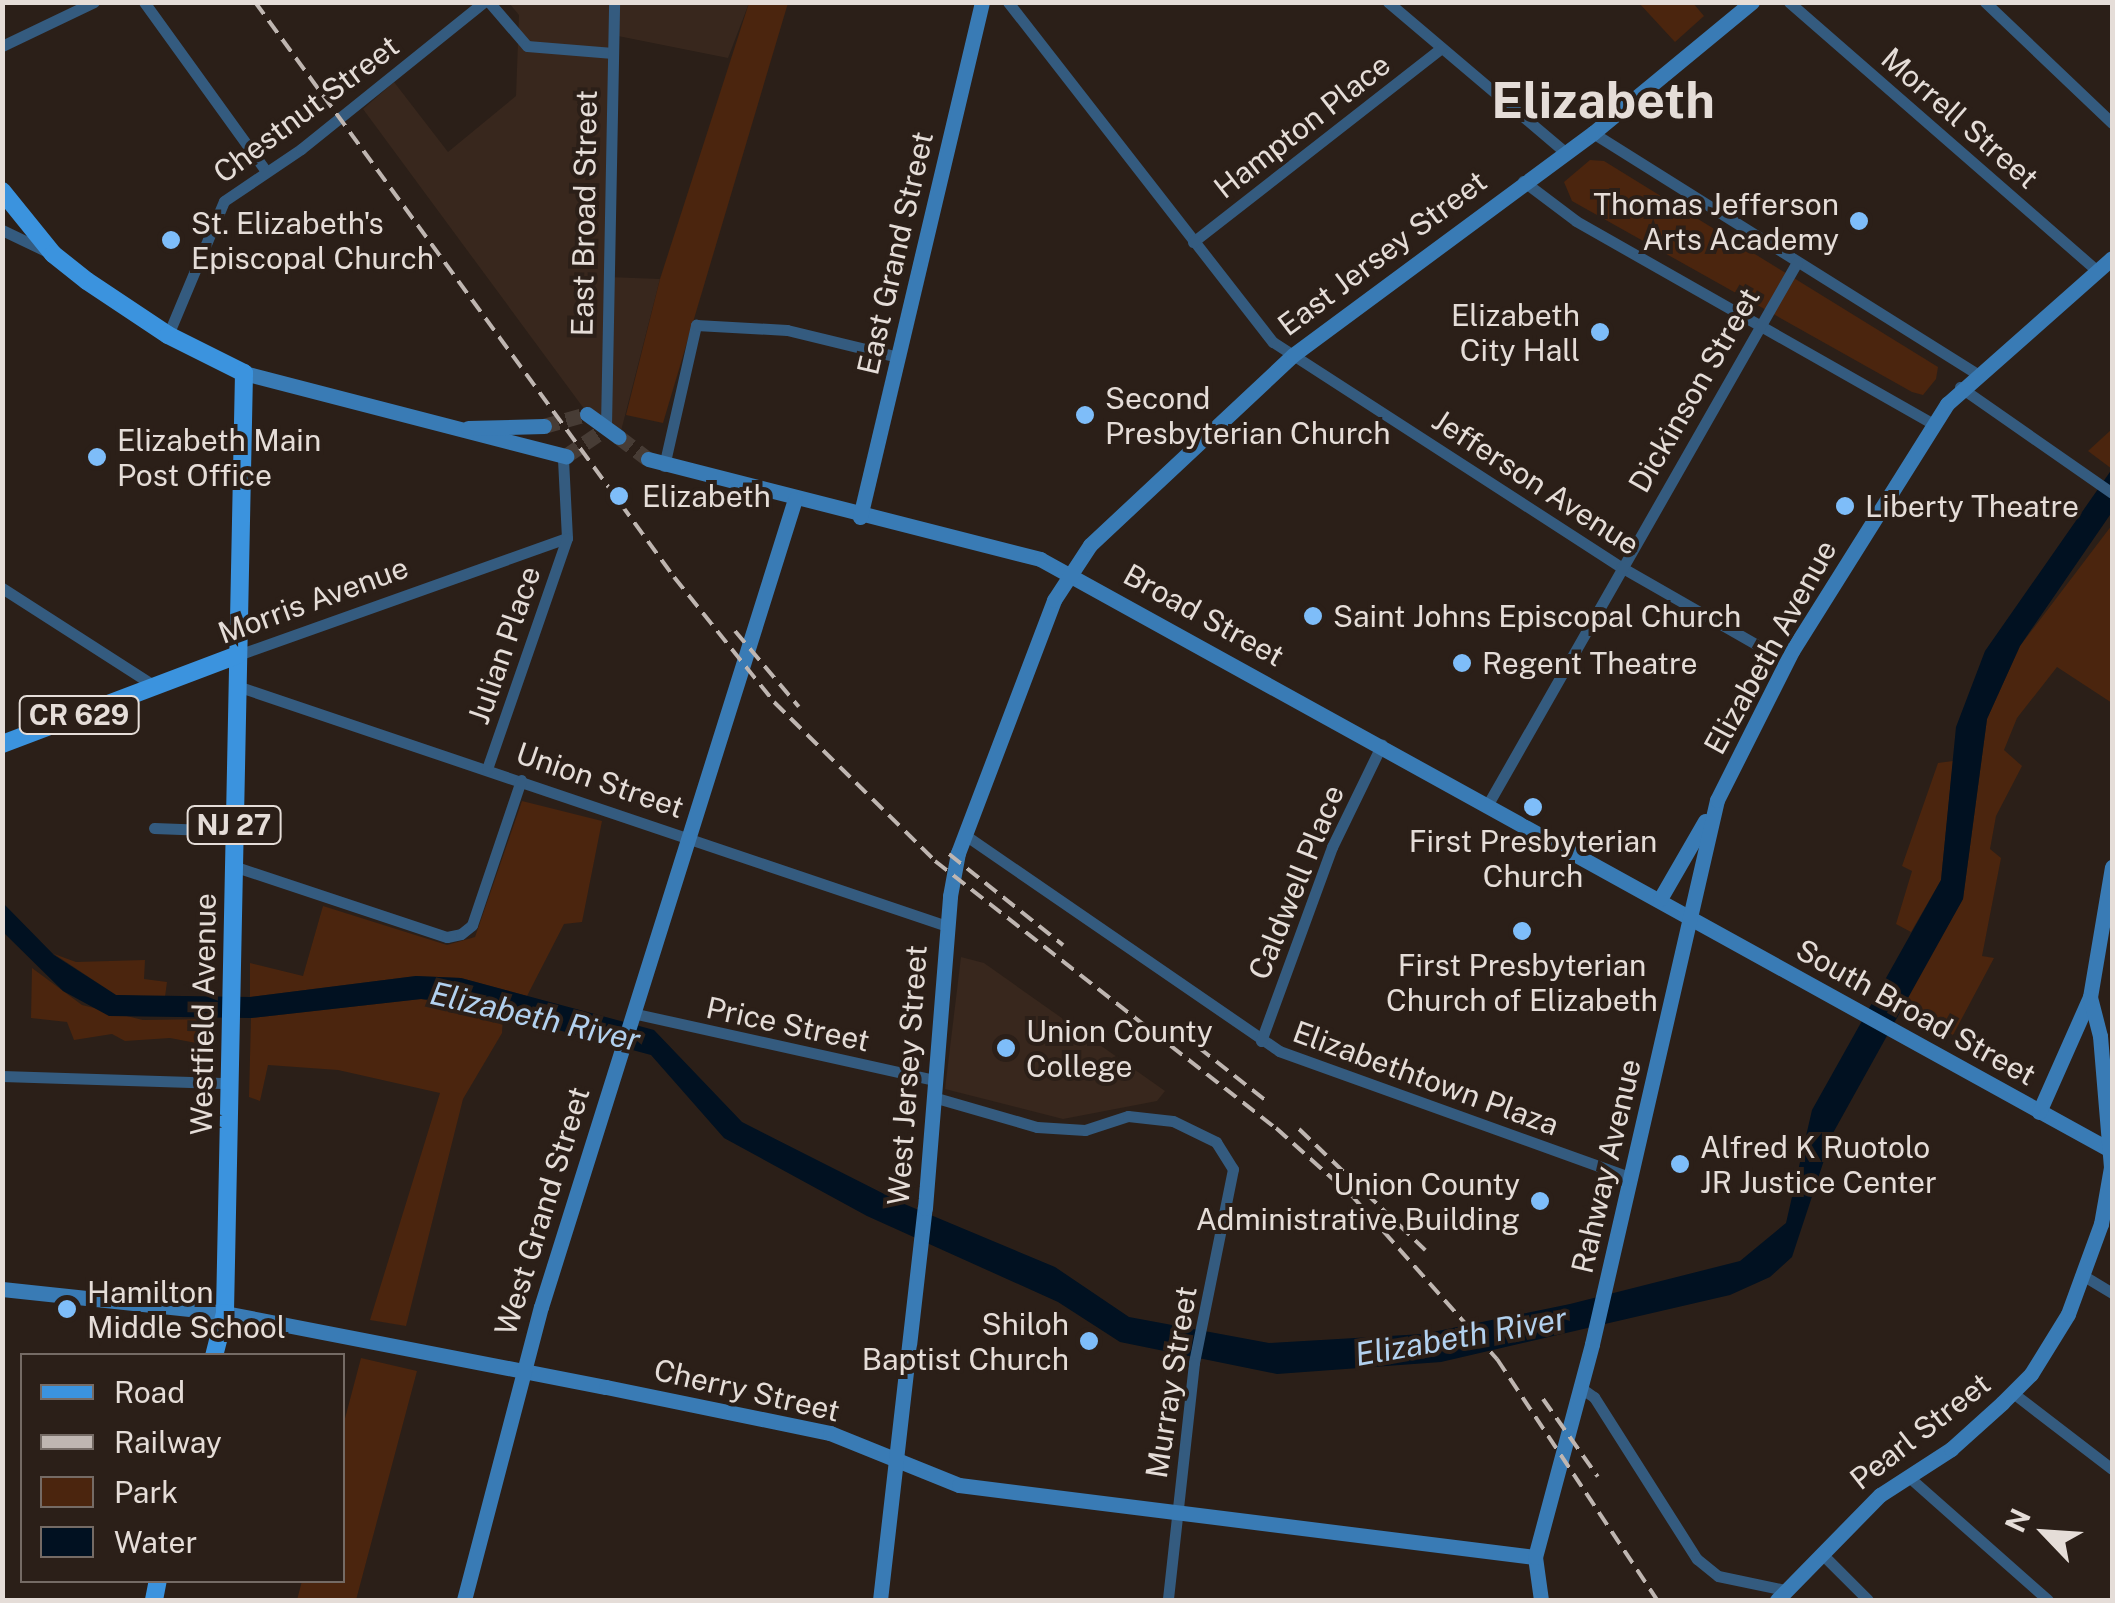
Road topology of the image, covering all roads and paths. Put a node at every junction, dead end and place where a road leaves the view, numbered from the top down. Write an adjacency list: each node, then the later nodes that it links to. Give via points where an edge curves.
1 (94, 2): 11 (street)
2 (144, 2): 17 (street)
3 (487, 2): 13 (street, via 526,46); 17 (street, Chestnut Street)
4 (614, 2): 13 (street, East Broad Street)
5 (982, 2): 29 (street, East Grand Street)
6 (1008, 2): 21 (street, Jefferson Avenue)
7 (1388, 2): 12 (street)
8 (1752, 2): 15 (street, East Jersey Street)
9 (1789, 2): 25 (street, Morrell Street)
10 (1985, 2): 14 (street)
11 (2, 46)
12 (1442, 48): 16 (street); 21 (street, Hampton Place)
13 (613, 53): 37 (street, East Broad Street)
14 (2112, 122)
15 (1593, 133): 16 (street, East Jersey Street); 24 (street)
16 (1565, 152): 18 (street, East Jersey Street)
17 (266, 171): 27 (street, Chestnut Street, via 224,201)
18 (1523, 180): 26 (street, via 1576,221); 28 (street, East Jersey Street)
19 (2, 191): 22 (main road)
20 (2, 230): 22 (street)
21 (1193, 242): 28 (street, Jefferson Avenue, via 1263,331)
22 (53, 254): 27 (main road)
23 (2112, 258): 25 (street, Elizabeth Avenue)
24 (1797, 262): 26 (street, Dickinson Street); 31 (street)
25 (2097, 271): 31 (street, Elizabeth Avenue)
26 (1760, 324): 34 (street); 45 (street, Dickinson Street)
27 (168, 336): 30 (main road)
28 (1293, 355): 45 (street, Jefferson Avenue); 46 (street, East Jersey Street, via 1090,545)
29 (899, 357): 40 (street, via 787,330 696,325); 43 (street, East Grand Street)
30 (244, 373): 36 (street); 48 (main road, Westfield Avenue / NJ 27)
31 (1975, 373): 32 (street, Elizabeth Avenue)
32 (1960, 387): 34 (street, Elizabeth Avenue); 41 (street)
33 (587, 414): 37 (street)
34 (1934, 424): 49 (street, Elizabeth Avenue)
35 (544, 426): 36 (street)
36 (466, 428): 39 (street)
37 (603, 429): 38 (street)
38 (619, 437)
39 (564, 457): 44 (street)
40 (656, 463): 42 (street, Broad Street)
41 (2112, 493)
42 (795, 499): 43 (street, Broad Street); 61 (street, West Grand Street)
43 (860, 517): 46 (street, Broad Street, via 1040,558)
44 (568, 538): 48 (street, Morris Avenue); 54 (street, Julian Place)
45 (1621, 567): 49 (street, Jefferson Avenue); 57 (street, Dickinson Street)
46 (1070, 574): 53 (street, Broad Street); 60 (street, West Jersey Street, via 1054,600)
47 (2, 588): 51 (street)
48 (238, 655): 50 (main road, Westfield Avenue / NJ 27); 51 (main road, Morris Avenue / CR 629)
49 (1787, 662): 56 (street, Elizabeth Avenue)
50 (238, 686): 54 (street, Union Street); 59 (main road, Westfield Avenue / NJ 27)
51 (156, 687): 52 (main road, Morris Avenue / CR 629)
52 (2, 744)
53 (1382, 744): 57 (street, Broad Street); 69 (street, Caldwell Place, via 1332,847)
54 (487, 769): 55 (street, Union Street)
55 (522, 780): 61 (street, Union Street); 62 (street, via 472,926 447,937)
56 (1716, 800): 64 (street); 65 (street, Elizabeth Avenue)
57 (1488, 804): 64 (street, Broad Street)
58 (154, 828): 59 (street)
59 (234, 831): 62 (main road, Westfield Avenue / NJ 27)
60 (965, 835): 66 (street, West Jersey Street); 69 (street, Elizabethtown Plaza)
61 (687, 836): 66 (street, Union Street); 68 (street, West Grand Street)
62 (233, 866): 72 (main road, Westfield Avenue / NJ 27)
63 (2112, 867): 67 (street, Pearl Street)
64 (1660, 899): 65 (street, Broad Street)
65 (1694, 918): 74 (street, South Broad Street); 76 (street, Rahway Avenue)
66 (946, 926): 71 (street, West Jersey Street)
67 (2090, 997): 74 (street, Pearl Street); 75 (street, Pearl Street)
68 (630, 1018): 71 (street, Price Street); 82 (street, West Grand Street)
69 (1260, 1040): 76 (street, Elizabethtown Plaza)
70 (2, 1076): 72 (street)
71 (934, 1080): 73 (street, West Jersey Street)
72 (230, 1083): 80 (main road, Westfield Avenue / NJ 27)
73 (934, 1097): 85 (street, West Jersey Street); 88 (street, Murray Street, via 1038,1127 1085,1130 1128,1116 1174,1121 1216,1142 1235,1173 1194,1363)
74 (2039, 1112): 75 (street, South Broad Street)
75 (2112, 1151): 77 (street, Pearl Street, via 2107,1197)
76 (1632, 1178): 83 (street, Rahway Avenue)
77 (2084, 1276): 79 (street); 84 (street, Pearl Street, via 2052,1343)
78 (2, 1289): 80 (street, Cherry Street)
79 (2112, 1293)
80 (226, 1313): 81 (main road, Westfield Avenue / NJ 27); 82 (street, Cherry Street)
81 (215, 1353)
82 (522, 1370): 85 (street, Cherry Street, via 830,1434); 92 (street, West Grand Street)
83 (1581, 1388): 90 (street, Rahway Avenue); 91 (street, via 1594,1397 1697,1559 1718,1576)
84 (2013, 1393): 86 (street); 87 (street, Pearl Street)
85 (898, 1462): 88 (street, Cherry Street, via 959,1485); 93 (street, West Jersey Street)
86 (2112, 1469)
87 (1910, 1478): 89 (street, Pearl Street, via 1880,1495); 97 (street)
88 (1176, 1510): 90 (street, Cherry Street); 94 (street, Murray Street)
89 (1821, 1552): 91 (street, Pearl Street); 96 (street)
90 (1535, 1557): 95 (street, Rahway Avenue)
91 (1781, 1595)
92 (464, 1600)
93 (880, 1600)
94 (1168, 1600)
95 (1540, 1600)
96 (1868, 1600)
97 (2048, 1600)

